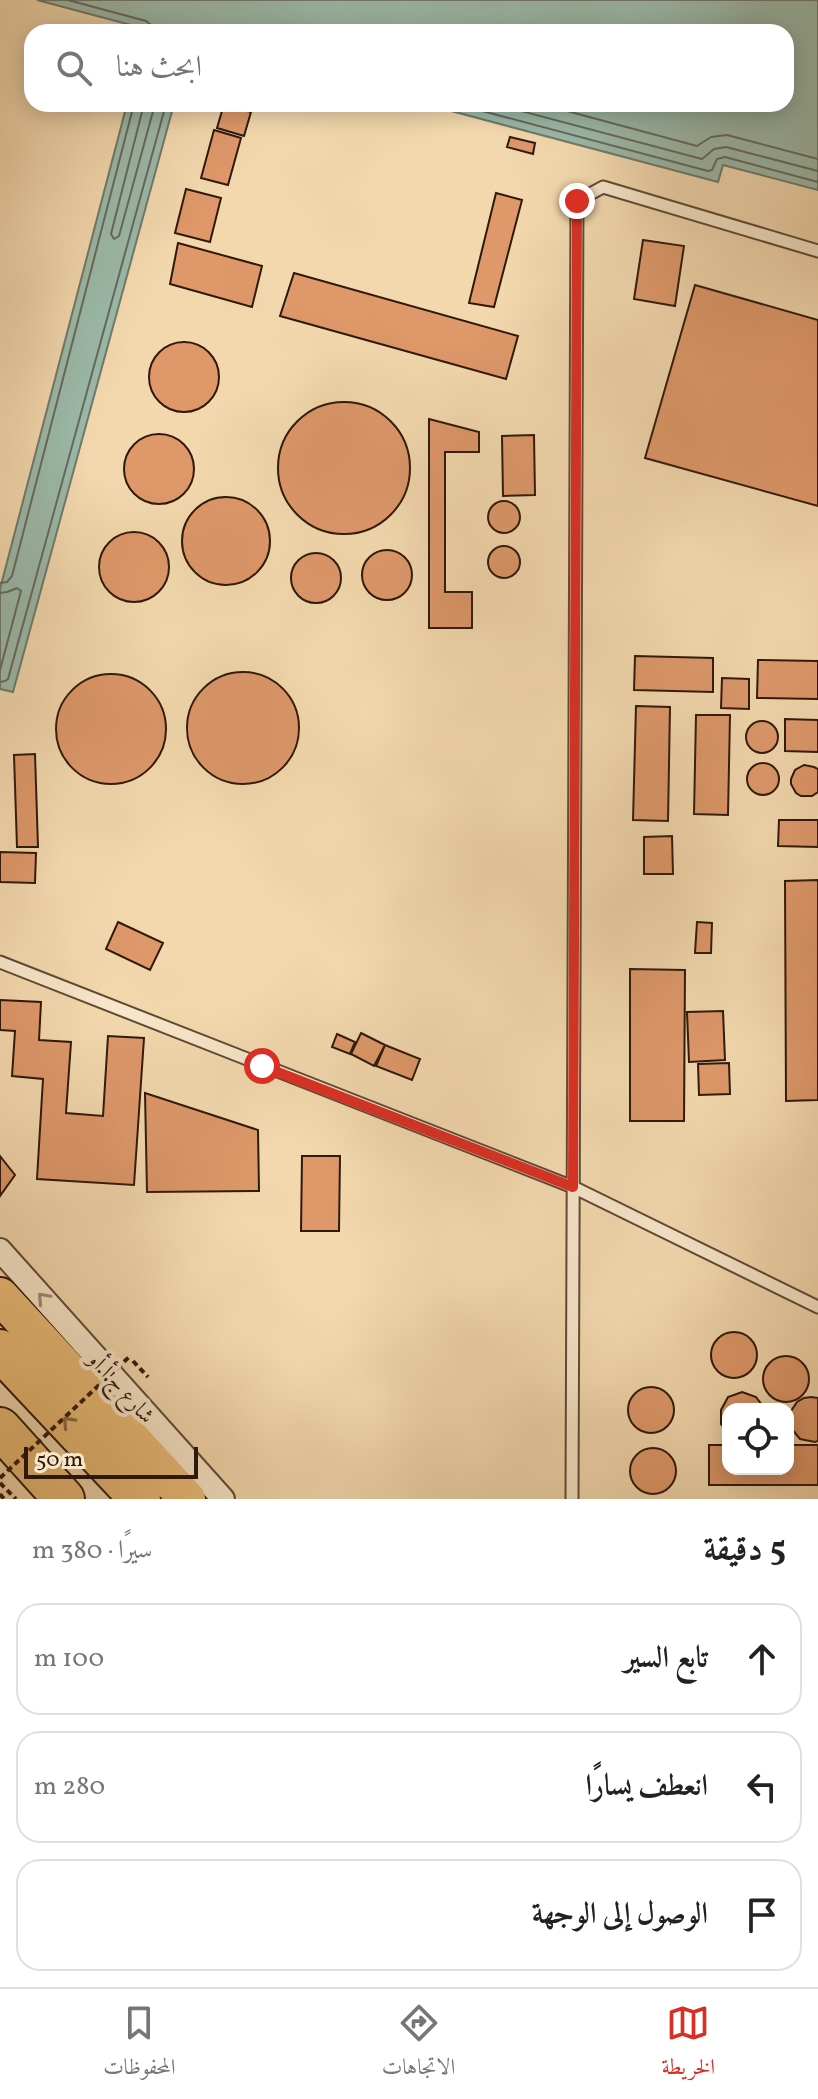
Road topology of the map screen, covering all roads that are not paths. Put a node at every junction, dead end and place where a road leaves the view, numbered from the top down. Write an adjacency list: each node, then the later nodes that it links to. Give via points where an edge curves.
1 (818, 251): 3 (lane, via 603,187 577,201)
2 (0, 962): 3 (lane)
3 (573, 1187): 6 (lane); 15 (lane)
4 (0, 1250): 14 (street, شارع ج.أ.أو, one-way to 4)
5 (0, 1296): 13 (highway)
6 (818, 1307)
7 (0, 1350): 12 (highway, one-way to 7)
8 (0, 1428): 10 (highway)
9 (0, 1448): 10 (highway)
10 (13, 1483): 11 (highway)
11 (64, 1499)
12 (140, 1499)
13 (187, 1499)
14 (223, 1499)
15 (572, 1499)

